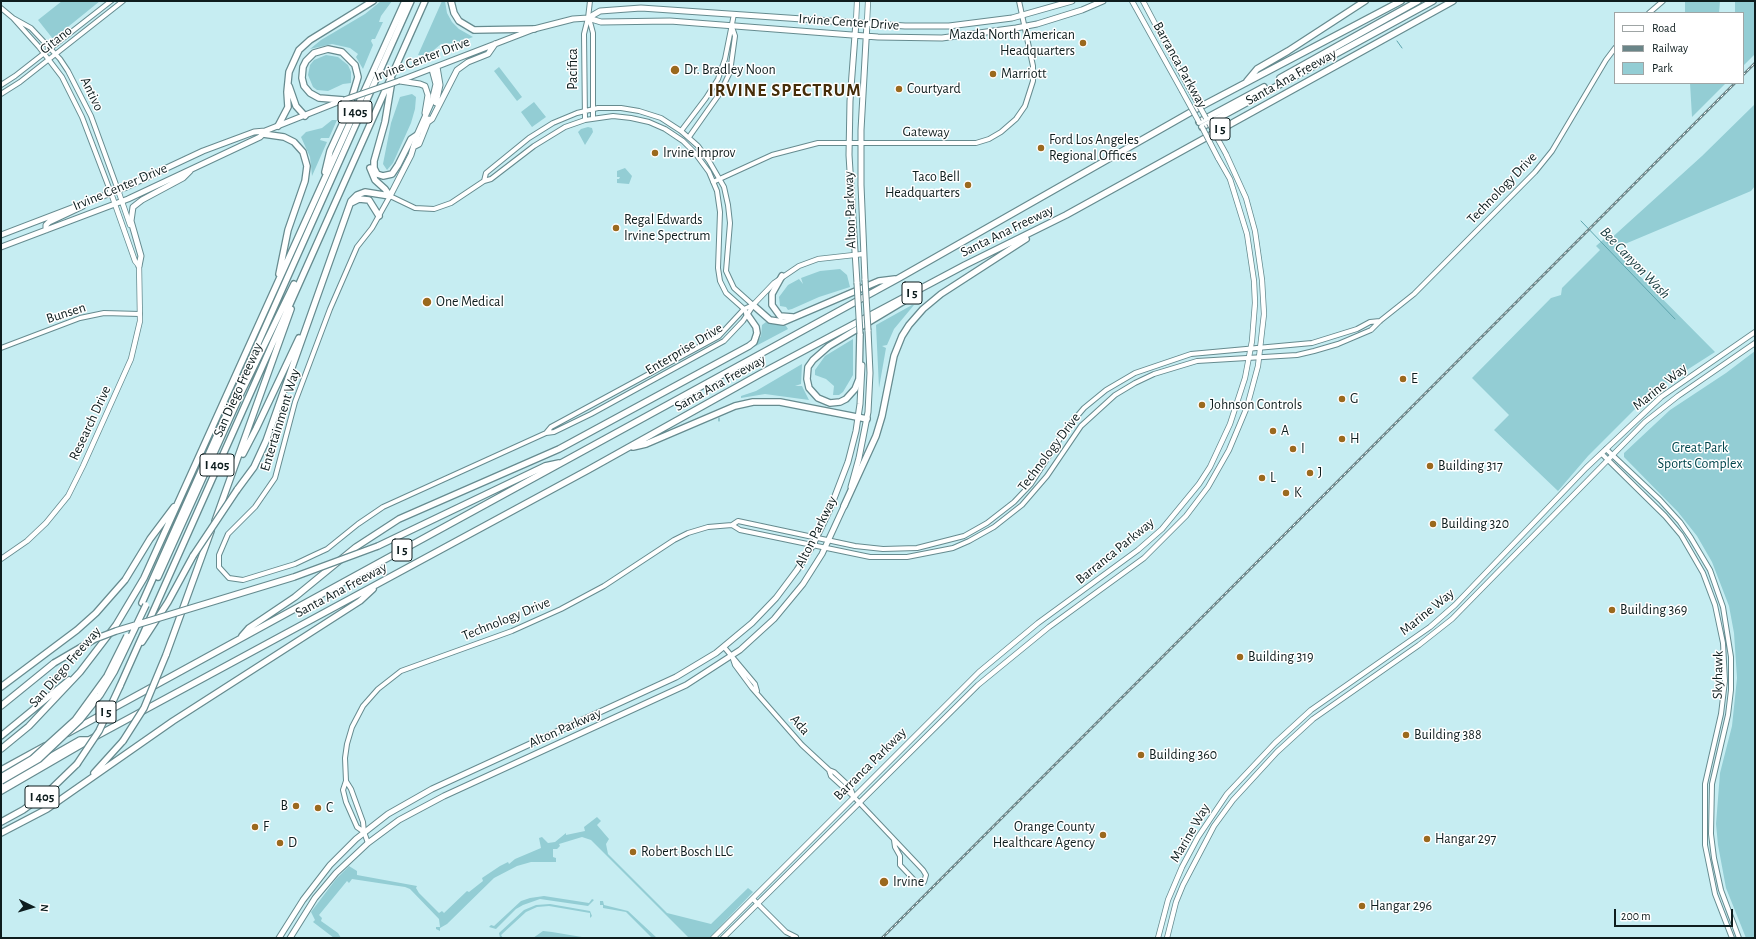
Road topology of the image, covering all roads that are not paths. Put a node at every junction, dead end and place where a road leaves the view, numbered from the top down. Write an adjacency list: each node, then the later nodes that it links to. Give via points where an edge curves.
1 (110, 1): 36 (street, Gitano)
2 (123, 1): 39 (street, Gitano)
3 (373, 1): 48 (highway, via 304,44 293,61)
4 (405, 1): 73 (highway, San Diego Freeway / I 405)
5 (410, 1): 129 (highway)
6 (425, 1): 43 (highway, San Diego Freeway / I 405)
7 (451, 1): 32 (highway, via 459,21 474,30)
8 (590, 1): 27 (street, Pacifica)
9 (857, 1): 28 (main road, Alton Parkway)
10 (868, 1): 29 (main road, Alton Parkway)
11 (1019, 1): 25 (street, Gateway)
12 (1072, 1): 25 (main road, Irvine Center Drive)
13 (1103, 1): 31 (main road, Irvine Center Drive, via 1082,10)
14 (1132, 1): 59 (main road, Barranca Parkway, bridge)
15 (1143, 1): 58 (main road, Barranca Parkway, bridge)
16 (1365, 1): 46 (highway, via 1257,69)
17 (1401, 1): 46 (highway, Santa Ana Freeway / I 5)
18 (1418, 1): 49 (highway)
19 (1433, 1): 49 (highway)
20 (1453, 1): 82 (highway, Santa Ana Freeway / I 5)
21 (1663, 1): 23 (street)
22 (1, 8): 26 (street, Antivo)
23 (1650, 12)
24 (734, 14): 27 (main road, Irvine Center Drive, via 631,8 600,11); 28 (main road, Irvine Center Drive); 30 (street)
25 (1022, 16): 29 (main road, Irvine Center Drive, via 949,26); 31 (street, Gateway)
26 (13, 18): 36 (street, Antivo, via 31,28); 38 (street, Antivo)
27 (588, 18): 30 (main road, Irvine Center Drive, via 601,22 670,21); 32 (main road, Irvine Center Drive, via 573,19); 52 (street, Pacifica, via 593,33); 53 (street, Pacifica, via 584,34)
28 (856, 22): 29 (main road, Irvine Center Drive); 33 (main road, Alton Parkway)
29 (867, 23): 34 (main road, Alton Parkway)
30 (732, 26): 33 (main road, Irvine Center Drive); 42 (street); 44 (street, via 735,36)
31 (1025, 26): 34 (main road, Irvine Center Drive, via 942,38); 66 (street, Gateway, via 1033,66 1032,86 1025,106 1007,128 989,139 976,143)
32 (534, 29): 35 (main road, Irvine Center Drive)
33 (855, 34): 34 (main road, Irvine Center Drive); 65 (main road, Alton Parkway)
34 (866, 36): 66 (main road, Alton Parkway)
35 (496, 43): 41 (main road, Irvine Center Drive); 56 (main road, via 488,54 468,62 457,70 432,119)
36 (51, 49): 38 (street, Gitano); 39 (street, Antivo)
37 (1614, 49): 99 (street, Technology Drive, via 1552,151 1535,172 1414,294)
38 (45, 53): 40 (street, Antivo); 47 (street, Gitano)
39 (56, 54): 40 (street, Gitano); 75 (street, Antivo, via 76,85 91,116)
40 (50, 59): 50 (street, Gitano); 76 (street, Antivo, via 75,101)
41 (435, 68): 45 (main road, Irvine Center Drive); 56 (main road, Entertainment Way, via 436,84)
42 (722, 70): 44 (street); 61 (street, via 706,98)
43 (393, 72): 68 (highway, via 385,122); 74 (highway, San Diego Freeway / I 405)
44 (730, 72): 64 (street, via 720,93)
45 (399, 81): 51 (main road, Irvine Center Drive, bridge); 56 (main road, via 423,85 428,91)
46 (1246, 83): 93 (highway, Santa Ana Freeway / I 5)
47 (1, 85)
48 (288, 85): 54 (highway, via 296,107); 60 (highway, via 288,106)
49 (1268, 87): 58 (highway)
50 (1, 94)
51 (344, 100): 54 (main road, Irvine Center Drive); 73 (highway, via 328,100 310,93 304,86 302,74 308,58 328,49 342,52 351,58 356,67 358,80 330,151)
52 (593, 109): 53 (street); 55 (street, Pacifica); 61 (street, via 621,108 639,111 661,118)
53 (585, 111): 57 (street, Pacifica); 71 (street, via 562,118 544,128 486,173)
54 (307, 116): 60 (main road, Irvine Center Drive)
55 (594, 118): 57 (street); 72 (street, via 631,118 665,129 683,140 695,153)
56 (426, 120): 63 (main road, Entertainment Way); 67 (main road, Entertainment Way)
57 (585, 120): 71 (street, via 549,135 491,179)
58 (1207, 120): 59 (highway, bridge); 105 (main road, Barranca Parkway, bridge, via 1246,198 1255,231 1260,258 1264,314)
59 (1200, 124): 106 (main road, Barranca Parkway, bridge, via 1236,196 1248,234 1254,281 1254,327)
60 (278, 126): 62 (main road, Irvine Center Drive)
61 (681, 131): 64 (street)
62 (264, 133): 69 (main road, Irvine Center Drive); 75 (main road, Irvine Center Drive, via 254,132 203,151); 94 (highway, via 294,142 303,152 306,166 305,181 288,230)
63 (417, 135): 67 (main road, Entertainment Way); 68 (highway, via 411,139 392,174 378,175 374,170)
64 (690, 137): 70 (street, via 704,153)
65 (849, 142): 66 (street, Gateway); 70 (street, Gateway, via 818,143 796,148 772,155); 87 (main road, Alton Parkway)
66 (861, 142): 88 (main road, Alton Parkway)
67 (415, 146): 77 (main road, Entertainment Way)
68 (374, 161): 77 (highway, via 370,168 372,175)
69 (193, 168): 78 (main road, Irvine Center Drive); 90 (main road, via 183,178 133,207 131,221 141,256)
70 (719, 178): 72 (street, Gateway); 95 (street, via 726,193 729,212 726,272 734,288)
71 (484, 181): 77 (street, via 451,203 434,209 415,208)
72 (713, 182): 96 (street, via 720,212 719,276 726,293)
73 (322, 183): 94 (highway, San Diego Freeway / I 405)
74 (340, 189): 91 (highway, San Diego Freeway / I 405); 129 (highway, via 241,393)
75 (118, 190): 76 (main road, Irvine Center Drive); 78 (main road, Antivo)
76 (111, 193): 79 (main road, Irvine Center Drive); 80 (main road, Antivo)
77 (390, 196): 81 (highway, via 361,193 354,197); 83 (street, Entertainment Way)
78 (122, 201): 80 (main road, Irvine Center Drive); 90 (main road, Research Drive, via 140,258)
79 (89, 202): 84 (main road, via 49,222); 85 (main road, Irvine Center Drive)
80 (115, 204): 84 (main road, Irvine Center Drive); 90 (main road, Research Drive)
81 (348, 206): 83 (highway, via 356,200 366,199 371,202); 100 (highway)
82 (1066, 215): 89 (highway, Santa Ana Freeway / I 5); 121 (highway, via 941,294 909,325 895,352 876,436)
83 (379, 216): 119 (street, Entertainment Way, via 357,247 330,309 295,402 275,478 255,507 228,534 219,555 219,567 225,575 238,580 295,564 327,549 383,507)
84 (46, 230): 86 (main road, Irvine Center Drive)
85 (1, 235)
86 (1, 247)
87 (855, 254): 88 (main road); 92 (main road, via 812,261); 102 (main road, Alton Parkway, bridge)
88 (863, 254): 110 (main road, Alton Parkway, bridge, via 870,374)
89 (966, 264): 102 (highway, via 819,354 810,364 807,375 809,388 818,398 830,403 840,402 846,400 855,389 859,379); 112 (highway, Santa Ana Freeway / I 5)
90 (139, 266): 97 (main road, Research Drive)
91 (302, 275): 118 (highway); 132 (highway, San Diego Freeway / I 405)
92 (782, 276): 95 (main road); 98 (highway, via 772,294 772,305 780,316)
93 (899, 278): 98 (highway, via 879,281); 117 (highway, Santa Ana Freeway / I 5)
94 (277, 284): 120 (highway, San Diego Freeway / I 405)
95 (754, 305): 96 (street, Enterprise Drive); 98 (highway, via 764,316 777,322)
96 (745, 312): 111 (street, Enterprise Drive, via 719,336 551,427); 111 (street, Enterprise Drive, via 728,338 714,347 591,414 554,432); 130 (highway, via 756,327 757,333 754,342 749,346 559,449 399,519 356,547 295,597 249,628)
97 (140, 314): 104 (street, Bunsen, via 112,313 80,318); 127 (main road, Research Drive, via 137,338 128,366 68,496 37,532)
98 (795, 317)
99 (1380, 321): 105 (street, Technology Drive, via 1370,322 1357,329 1312,343); 107 (street, Technology Drive, via 1371,330 1330,347 1297,355)
100 (307, 323): 118 (highway); 132 (highway, bridge, via 260,455 193,556)
101 (1755, 332): 113 (main road, Marine Way, via 1671,389)
102 (860, 334): 109 (main road, Alton Parkway, via 862,374)
103 (1755, 343): 115 (main road, Marine Way, via 1660,409)
104 (1, 348)
105 (1260, 348): 106 (street, Technology Drive); 107 (main road, Barranca Parkway)
106 (1251, 349): 108 (main road, Barranca Parkway); 124 (street, Technology Drive, via 1191,354 1173,359 1135,373 1106,390 1084,408 1067,428 1031,484 1014,502 987,523 964,536 917,548 872,548)
107 (1259, 357): 108 (street, Technology Drive); 142 (main road, Barranca Parkway, via 1247,407 1230,450 1208,487 1186,516 1144,558 1019,650)
108 (1249, 358): 126 (street, Technology Drive, via 1189,362 1122,389 1081,426 1047,476 1022,505 994,527 969,541 935,553 896,558 870,557); 141 (main road, Barranca Parkway, via 1235,410 1216,455 1199,484 1162,529 1138,550 1038,623 991,662)
109 (858, 418): 110 (highway); 112 (highway, via 780,402 753,402 735,406 646,444); 123 (main road, Alton Parkway, via 848,462)
110 (867, 419): 121 (main road, Alton Parkway, via 857,466)
111 (546, 433): 119 (street, Enterprise Drive)
112 (627, 448): 128 (highway, Santa Ana Freeway / I 5)
113 (1606, 449): 114 (main road, Marine Way); 115 (street, Skyhawk)
114 (1602, 454): 116 (street, Skyhawk); 135 (main road, Marine Way, via 1455,605 1417,636)
115 (1612, 455): 116 (main road, Marine Way); 170 (street, Skyhawk, via 1680,522 1706,564 1723,607 1731,652 1731,690 1728,715 1712,784 1711,834 1718,879)
116 (1608, 460): 137 (main road, Marine Way, via 1452,619 1420,645); 169 (street, Skyhawk, via 1660,510 1681,535 1703,573 1717,611 1723,643 1725,681 1721,714 1705,784 1705,845 1715,894)
117 (563, 463): 130 (highway, Santa Ana Freeway / I 5); 138 (highway, bridge, via 545,466 378,546 294,577 95,639 54,664)
118 (235, 468): 150 (highway, bridge, via 144,708 123,741)
119 (424, 488)
120 (181, 497): 134 (highway, San Diego Freeway / I 405, via 133,597 116,625); 136 (highway, via 150,539 129,574 101,608 77,630)
121 (844, 506): 124 (main road, Alton Parkway)
122 (732, 525): 123 (street, Technology Drive, via 738,521); 125 (street, Technology Drive, via 740,530); 149 (street, Technology Drive, via 708,527 681,536 604,586 561,609 512,631 401,671 378,689 357,717 346,749)
123 (817, 537): 124 (street, Technology Drive); 125 (main road, Alton Parkway)
124 (829, 540): 126 (main road, Alton Parkway)
125 (812, 545): 126 (street, Technology Drive); 131 (main road, Alton Parkway, via 798,570 773,601)
126 (825, 548): 133 (main road, Alton Parkway, via 809,575 783,609 756,637)
127 (1, 559)
128 (379, 583): 144 (highway, Santa Ana Freeway / I 5); 150 (highway, via 360,600 179,717)
129 (144, 604): 147 (highway, bridge, via 113,666 86,708 32,759); 148 (highway, bridge, via 114,672 80,720 39,758)
130 (241, 638): 146 (highway, Santa Ana Freeway / I 5)
131 (724, 647): 133 (street, Ada); 156 (main road, Alton Parkway, via 676,677 421,794)
132 (134, 656): 155 (highway, San Diego Freeway / I 405, bridge, via 99,731 77,764 42,797)
133 (732, 656): 153 (street, Ada, via 735,666 802,745 850,787); 159 (main road, Alton Parkway, via 686,685 429,804 399,820)
134 (80, 672): 143 (highway); 145 (highway, San Diego Freeway / I 405, via 29,726)
135 (1351, 681): 137 (main road); 167 (main road, Marine Way, via 1286,732 1239,780 1216,808 1182,867 1168,900)
136 (1, 687)
137 (1355, 689): 168 (main road, Marine Way, via 1300,729 1233,800 1214,826 1190,869 1176,902)
138 (15, 696): 139 (highway); 140 (highway)
139 (1, 706)
140 (1, 710)
141 (929, 722): 142 (main road); 153 (main road, Barranca Parkway)
142 (934, 727): 154 (main road, Barranca Parkway)
143 (1, 736)
144 (89, 740): 151 (highway, via 80,740); 152 (highway, Santa Ana Freeway / I 5)
145 (1, 749)
146 (1, 770)
147 (1, 777)
148 (1, 781)
149 (346, 781): 156 (street, Technology Drive, via 363,822); 156 (street, Technology Drive, via 343,790 346,802 357,827)
150 (85, 782): 157 (highway, via 47,809)
151 (1, 785)
152 (1, 791)
153 (853, 796): 154 (street, Ada); 160 (main road, Barranca Parkway)
154 (860, 804): 158 (street, Ada); 161 (main road, Barranca Parkway)
155 (1, 822)
156 (364, 832): 159 (street, Technology Drive); 163 (main road, Alton Parkway, via 342,852 312,887)
157 (1, 833)
158 (894, 840): 158 (street, Ada, via 900,856 900,865 916,882 924,882 926,877 923,870)
159 (368, 843): 164 (main road, Alton Parkway, via 323,888)
160 (753, 899): 161 (street); 165 (main road, Barranca Parkway)
161 (758, 905): 162 (street, via 786,932); 166 (main road, Barranca Parkway)
162 (796, 937)
163 (279, 938)
164 (290, 938)
165 (713, 938)
166 (723, 938)
167 (1158, 938)
168 (1167, 938)
169 (1732, 938)
170 (1739, 938)

